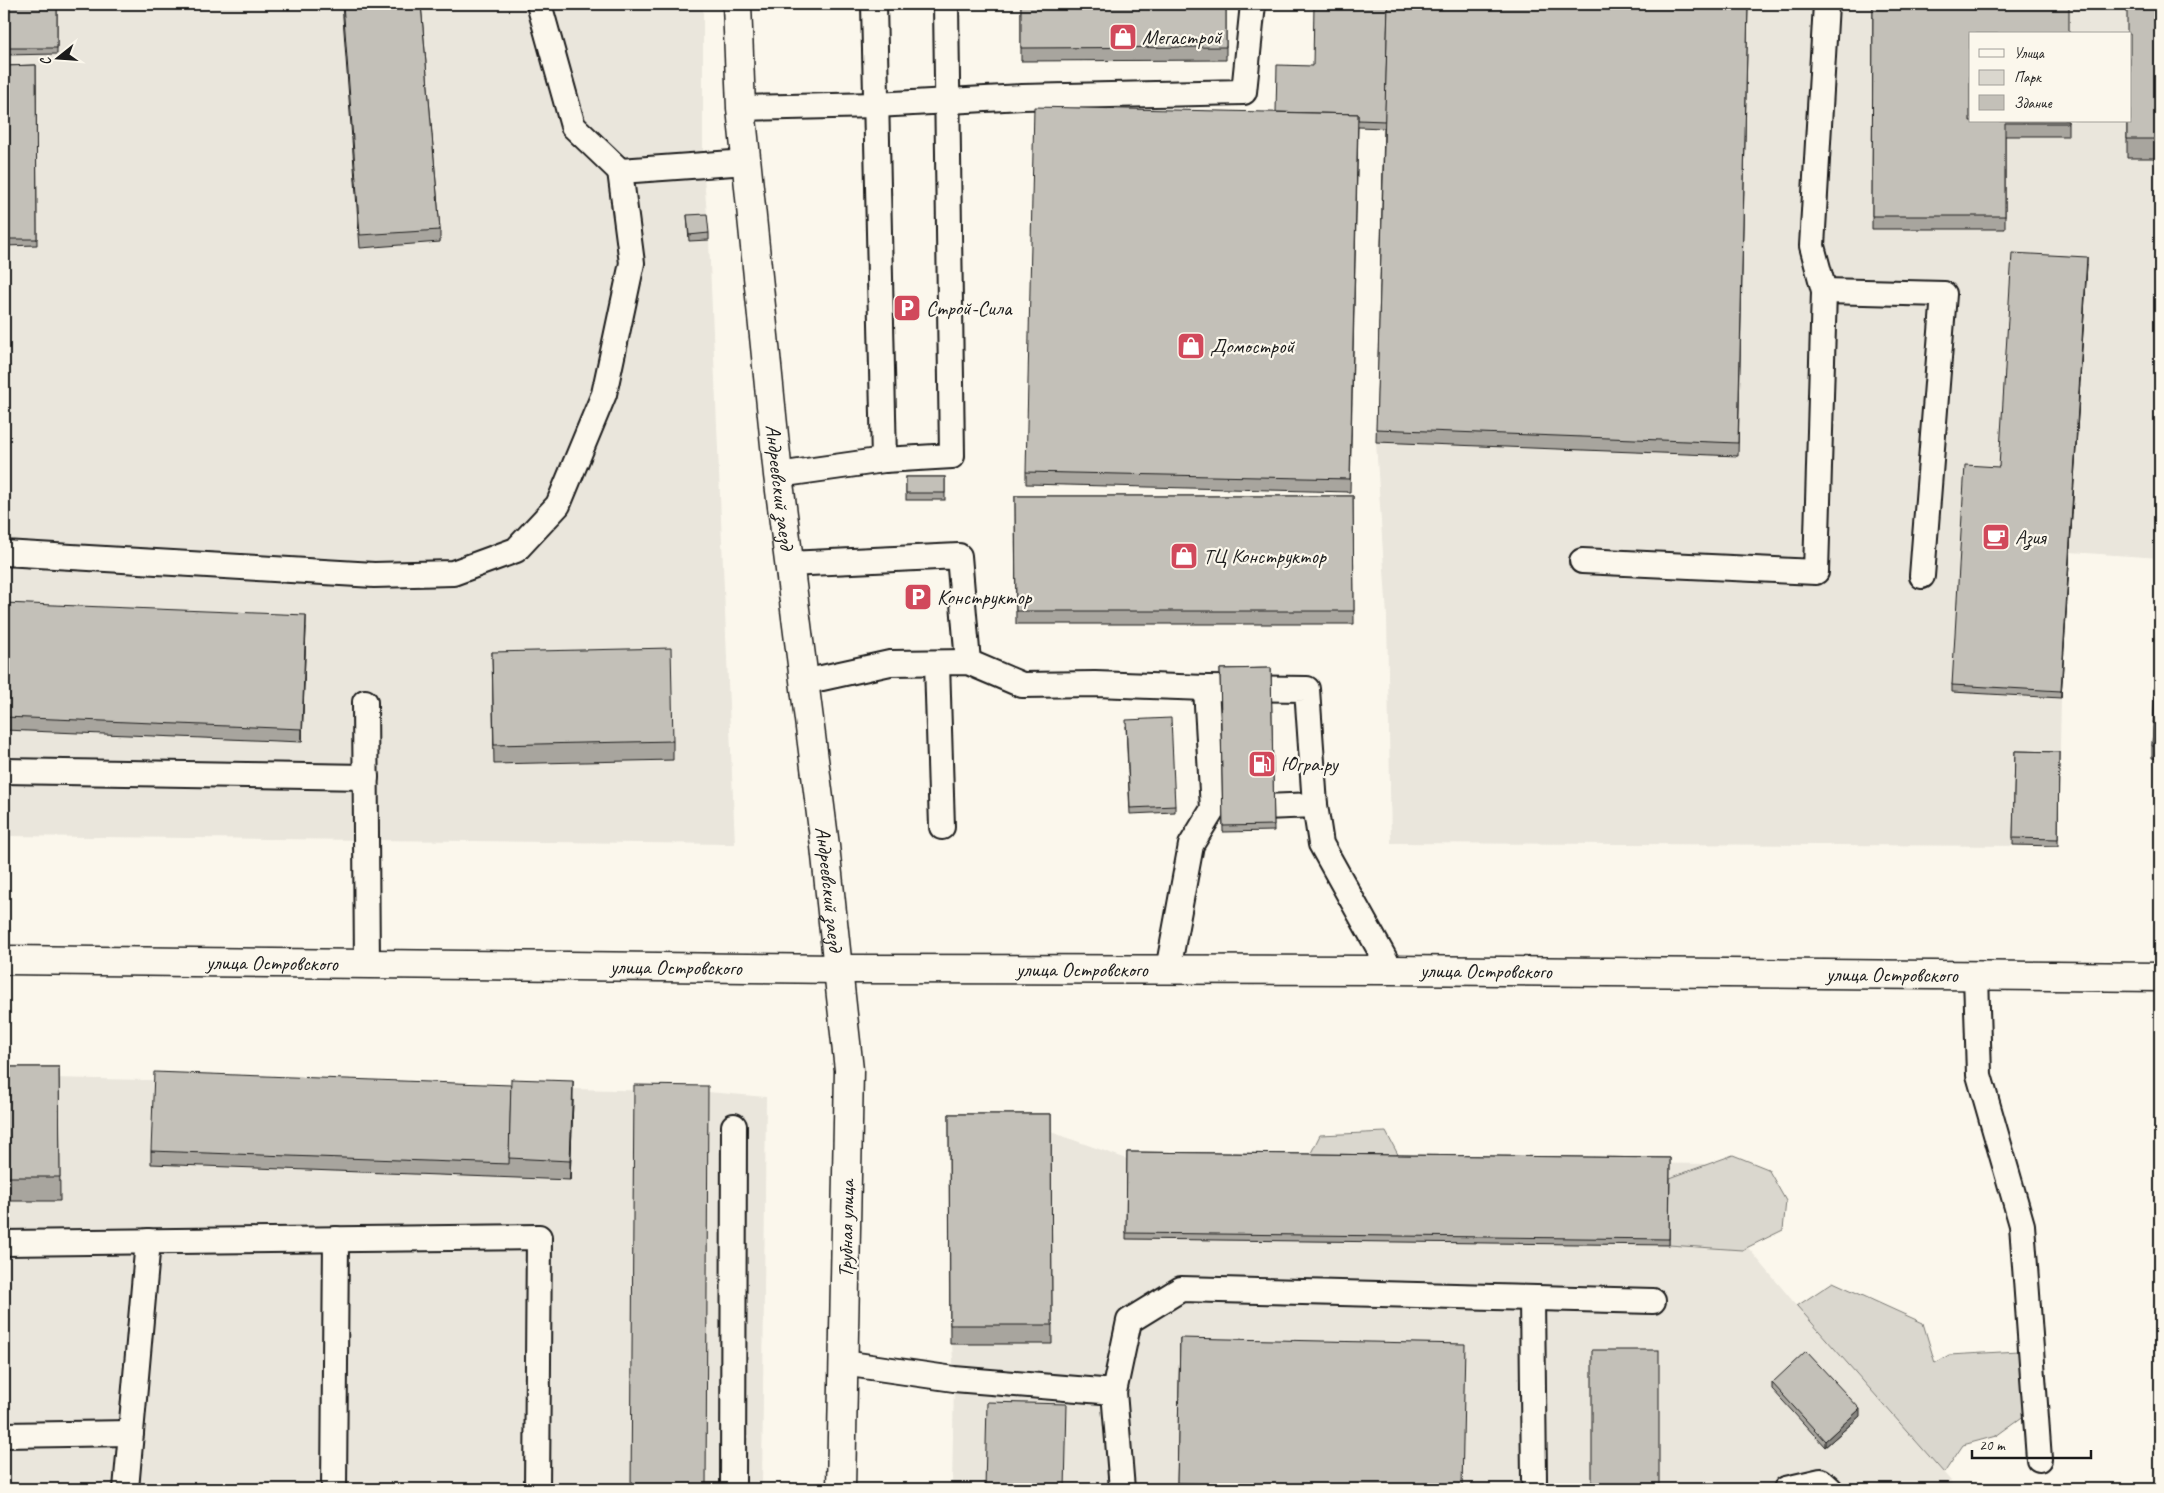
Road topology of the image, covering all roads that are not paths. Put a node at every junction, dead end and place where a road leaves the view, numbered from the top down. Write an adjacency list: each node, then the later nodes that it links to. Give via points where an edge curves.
1 (539, 4): 11 (lane, via 573,126)
2 (737, 4): 9 (main road, Андреевский заезд)
3 (874, 4): 8 (lane)
4 (946, 4): 7 (lane)
5 (1253, 4): 7 (lane, via 1244,92 1022,96)
6 (1826, 4): 12 (lane, via 1812,246)
7 (947, 101): 8 (lane); 13 (lane, via 952,456)
8 (876, 105): 9 (lane); 13 (lane)
9 (741, 108): 10 (main road, Андреевский заезд)
10 (747, 162): 11 (lane); 14 (main road, Андреевский заезд)
11 (620, 171): 15 (lane, via 632,263 604,394 558,505 516,550 453,573 374,575)
12 (1824, 291): 16 (lane, via 1816,572); 18 (lane, via 1944,294)
13 (884, 460): 14 (lane)
14 (778, 475): 17 (main road, Андреевский заезд)
15 (4, 553)
16 (1582, 561)
17 (788, 564): 19 (lane, via 959,556); 21 (main road, Андреевский заезд)
18 (1922, 576)
19 (968, 662): 20 (lane); 22 (lane, via 1022,685)
20 (937, 663): 21 (lane, via 890,663); 28 (lane)
21 (804, 682): 31 (main road, Андреевский заезд)
22 (1206, 688): 26 (lane, via 1307,689); 27 (lane)
23 (365, 702): 25 (lane)
24 (4, 771): 25 (lane)
25 (366, 777): 30 (lane)
26 (1315, 806): 27 (lane); 33 (lane, via 1321,844)
27 (1213, 810): 32 (lane, via 1191,845)
28 (942, 827)
29 (4, 960): 30 (main road, улица Островского)
30 (367, 964): 31 (main road, улица Островского)
31 (838, 969): 32 (main road, улица Островского); 42 (main road, Трубная улица, via 849,1070)
32 (1168, 970): 33 (main road, улица Островского)
33 (1391, 970): 34 (main road, улица Островского)
34 (1976, 975): 35 (main road, улица Островского); 46 (lane, via 1979,1075 2022,1225)
35 (2160, 977)
36 (734, 1126): 51 (lane)
37 (336, 1239): 38 (lane); 49 (lane); 50 (lane, via 539,1237)
38 (148, 1241): 39 (lane); 44 (lane)
39 (4, 1243)
40 (1532, 1298): 41 (lane); 43 (lane, via 1181,1289 1129,1321); 47 (lane)
41 (1653, 1301)
42 (843, 1363): 43 (lane, via 954,1379); 52 (main road, Трубная улица)
43 (1114, 1392): 53 (lane)
44 (131, 1433): 45 (lane); 48 (lane)
45 (4, 1435)
46 (2039, 1458)
47 (1534, 1480)
48 (126, 1489)
49 (334, 1489)
50 (537, 1489)
51 (733, 1489)
52 (841, 1489)
53 (1122, 1489)
54 (1786, 1489): 55 (lane, via 1821,1481)
55 (1830, 1489)

